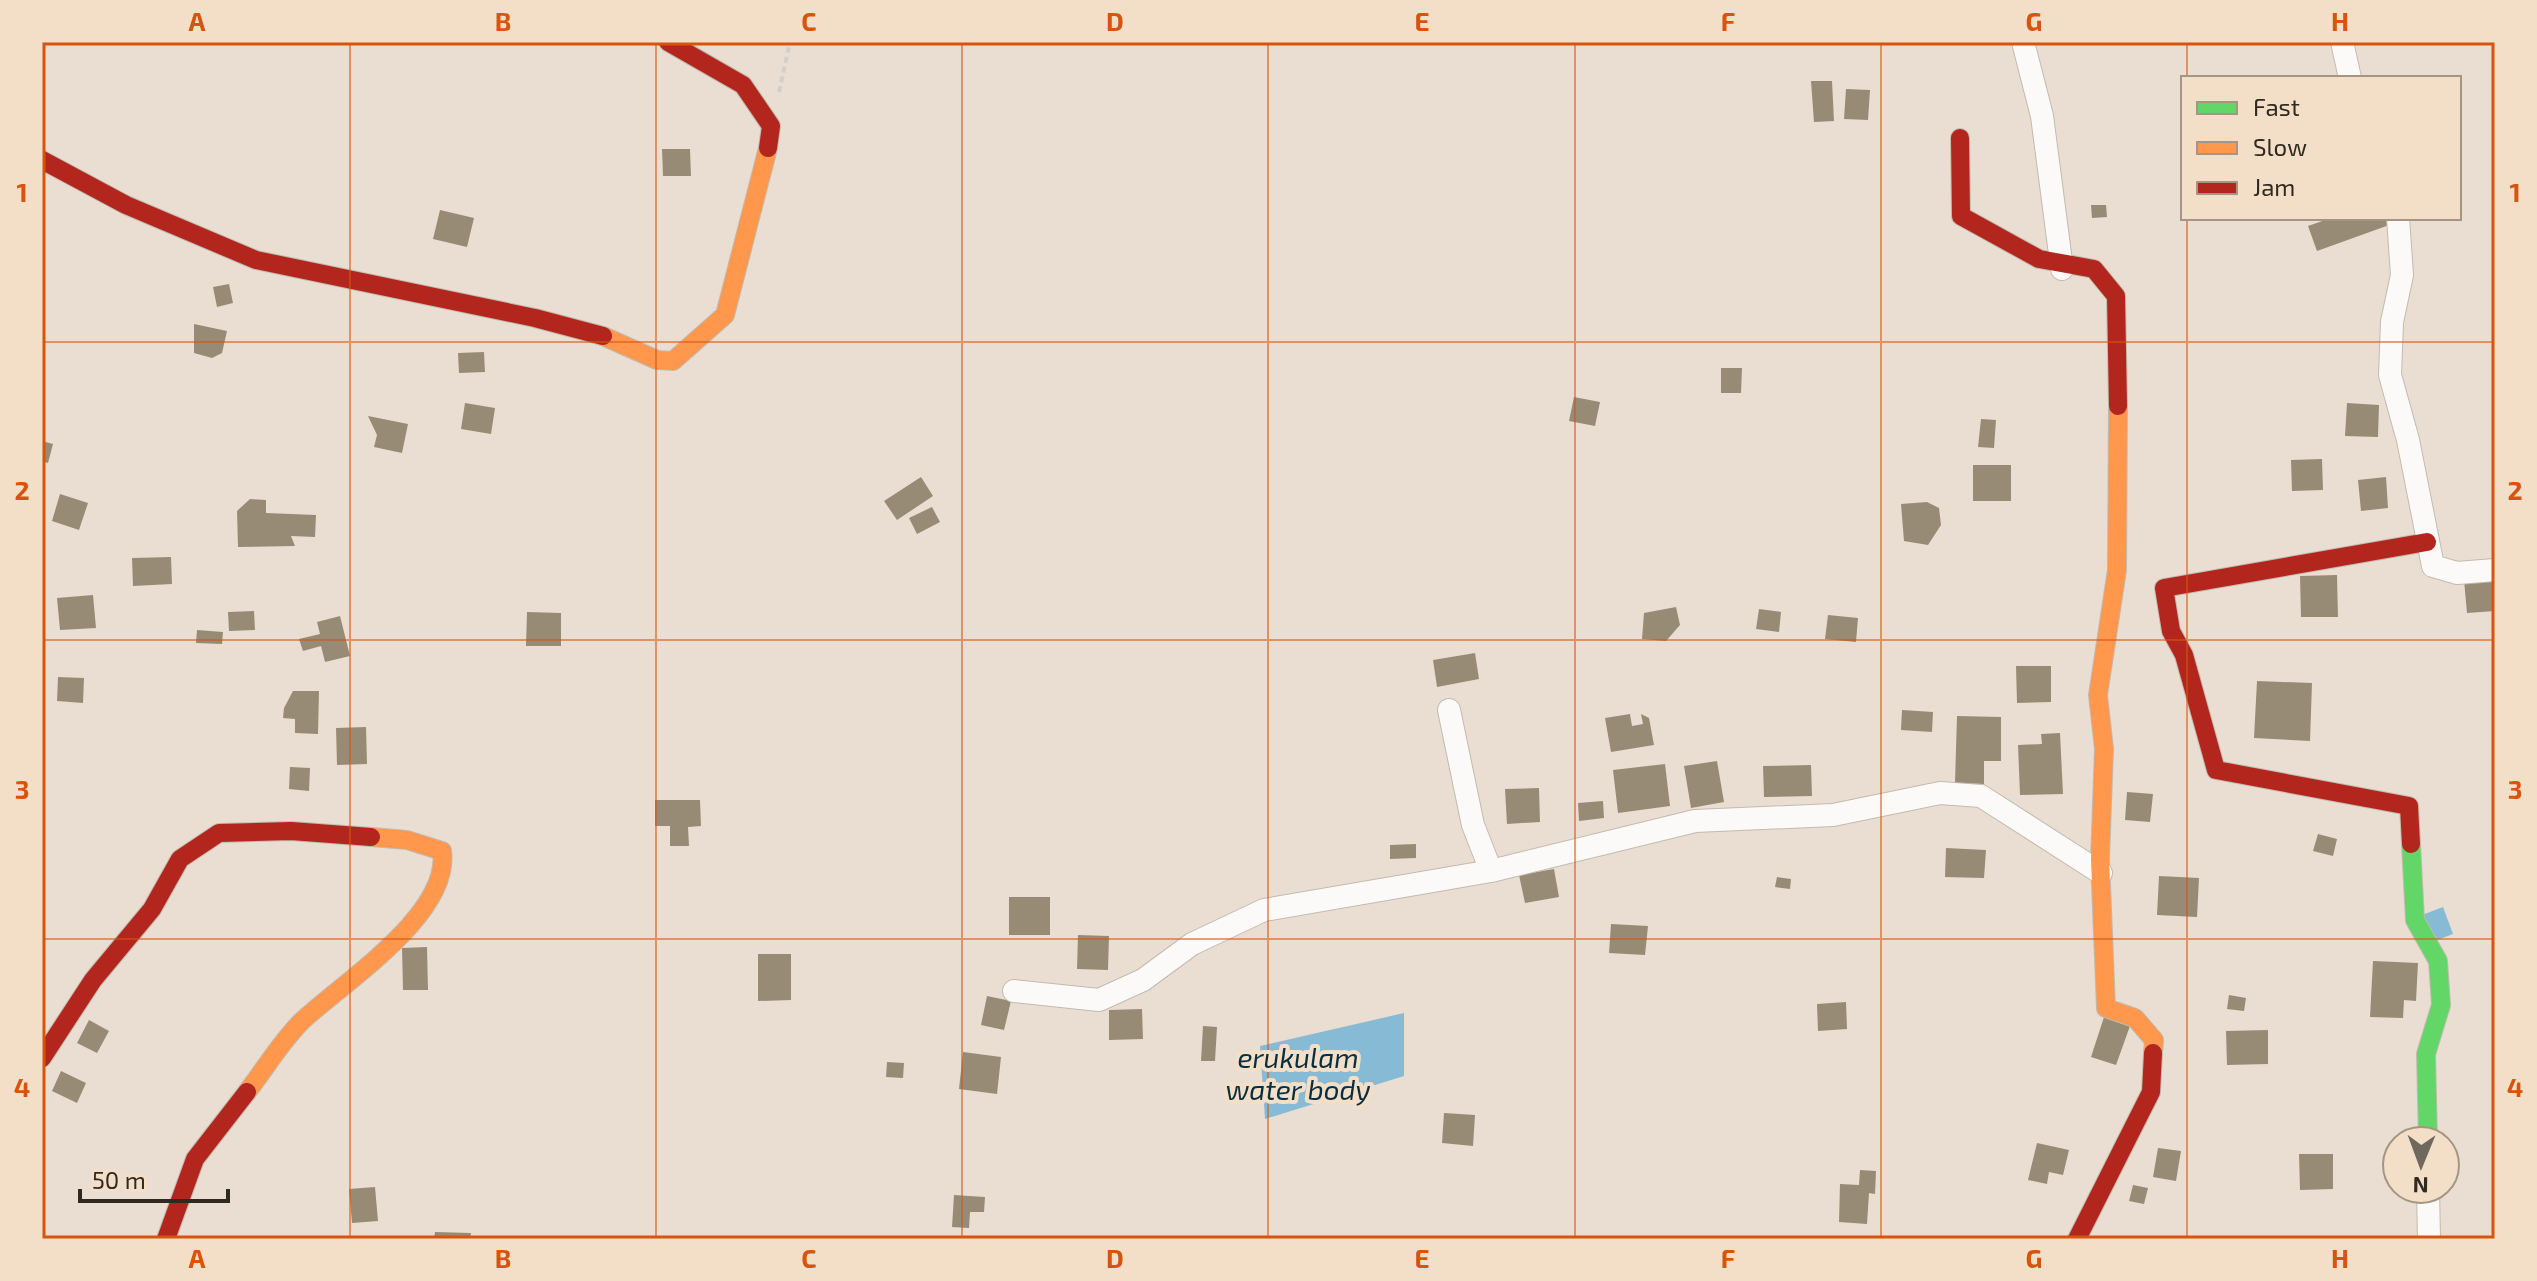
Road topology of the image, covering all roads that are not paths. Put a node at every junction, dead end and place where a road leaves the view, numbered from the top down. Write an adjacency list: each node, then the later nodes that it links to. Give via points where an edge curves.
1 (668, 42): 6 (street, via 743,85 771,126 764,174 725,315 673,361 535,318 256,260 126,205)
2 (2023, 42): 8 (street, via 2042,116)
3 (2342, 42): 4 (street)
4 (2350, 76)
5 (1960, 138): 8 (street, via 1961,216 2022,253)
6 (42, 160)
7 (2398, 220): 9 (street, via 2402,275 2392,322 2390,375)
8 (2062, 269): 13 (street, via 2094,269 2116,296 2120,497 2117,570 2098,695 2104,749)
9 (2427, 542): 10 (street, via 2433,566 2457,573); 16 (street, via 2164,588 2171,631 2184,655 2216,770 2409,806 2415,920 2438,961 2441,1005 2426,1054)
10 (2495, 570)
11 (1449, 710): 12 (street, via 1473,825)
12 (1491, 871): 13 (street, via 1695,821 1833,815 1940,793 1981,796); 14 (street, via 1264,910 1192,944 1143,980 1099,1000)
13 (2101, 873): 19 (street, via 2106,1008 2135,1018 2154,1040 2151,1092)
14 (1014, 991)
15 (42, 1058): 18 (street, via 93,980 152,909 180,859 219,833 291,831 407,840 442,851 444,865 414,926 301,1022 195,1159)
16 (2428, 1125)
17 (2428, 1205): 20 (street)
18 (166, 1239)
19 (2077, 1239)
20 (2429, 1239)

